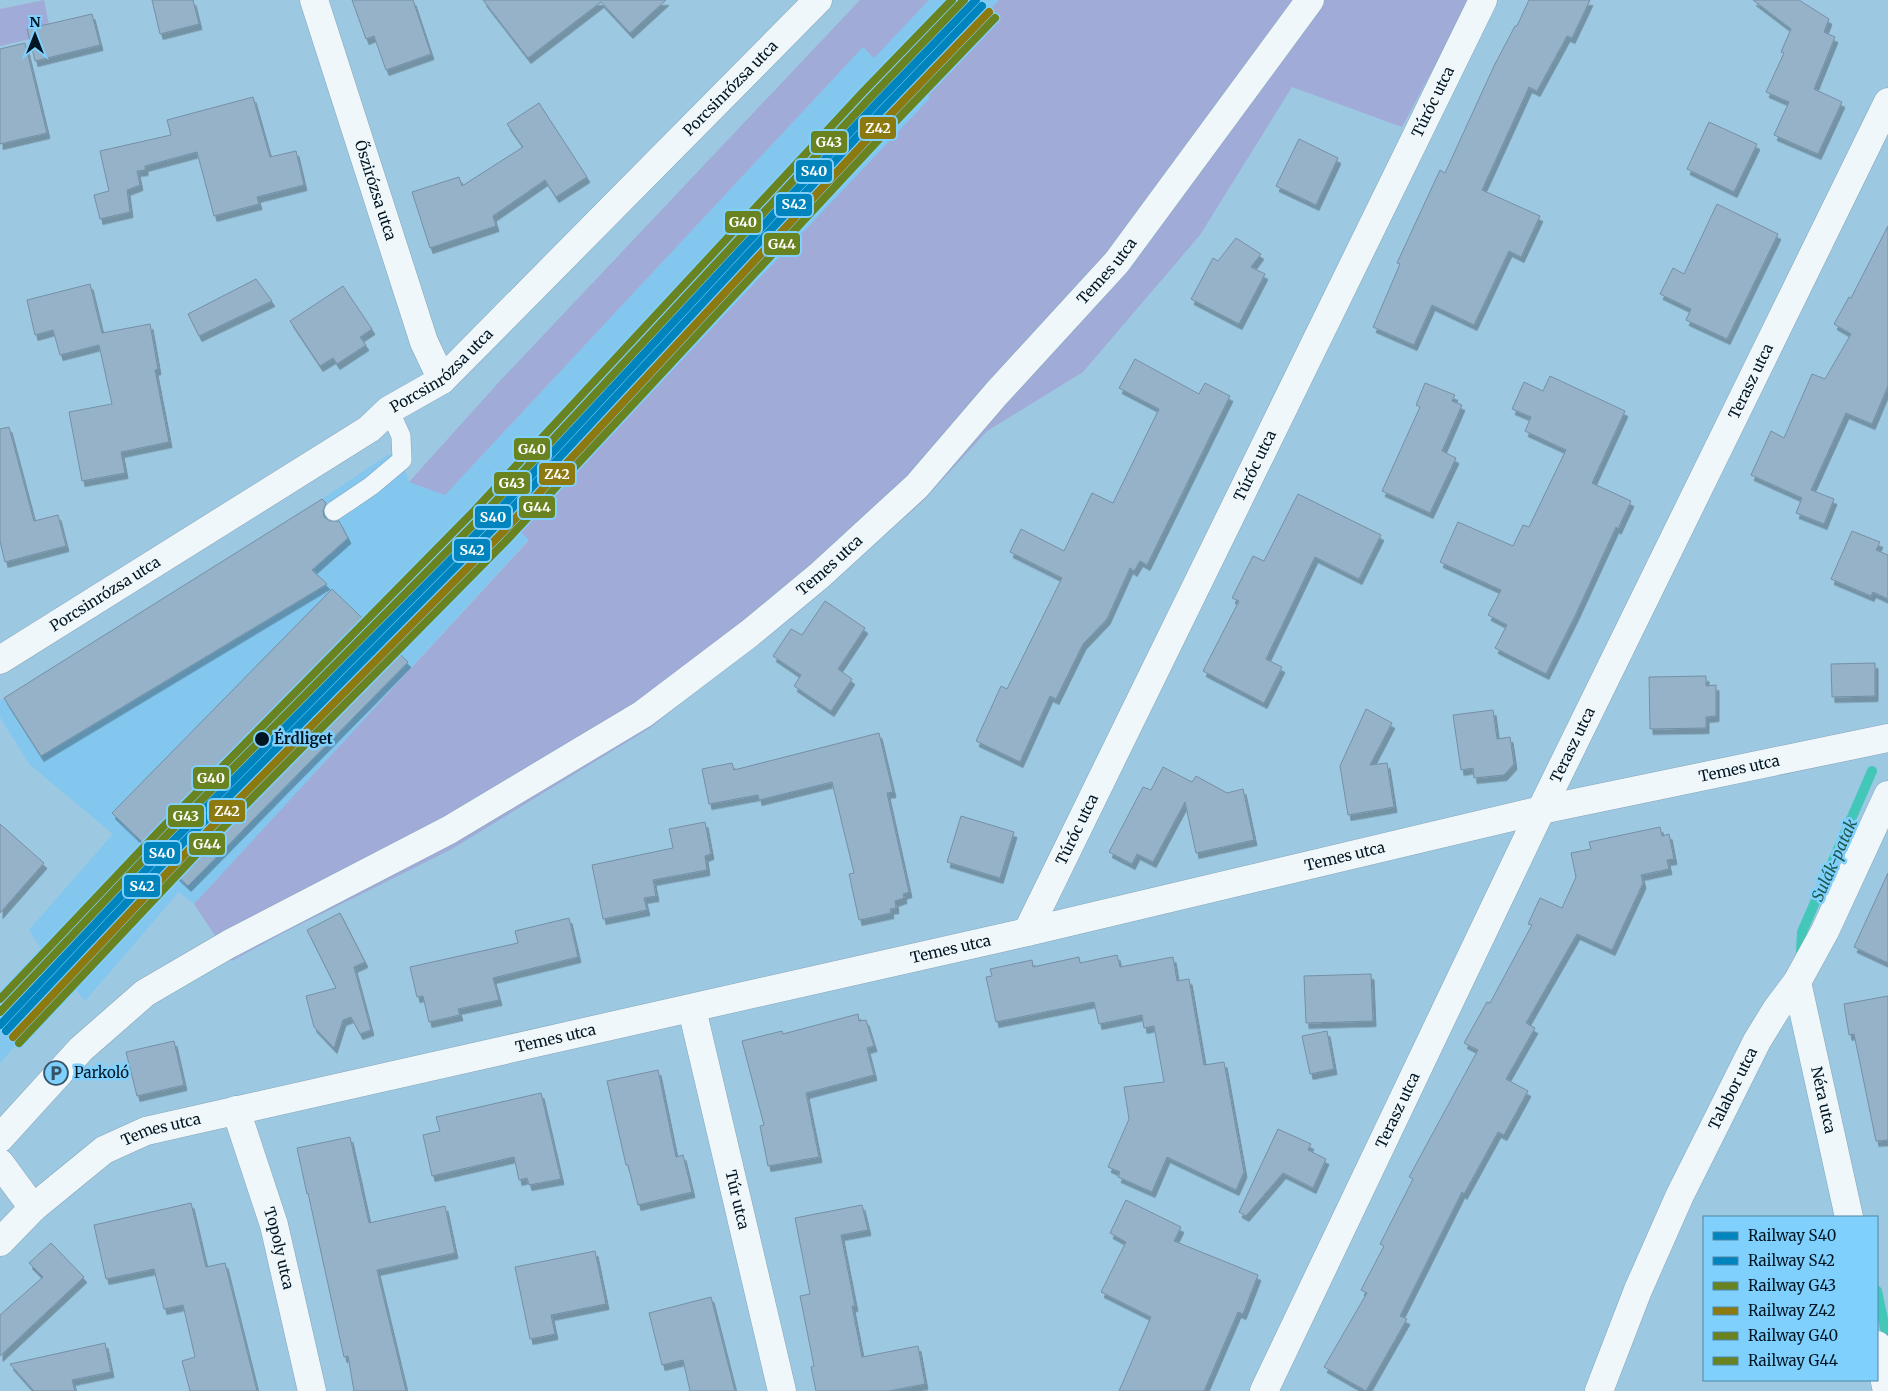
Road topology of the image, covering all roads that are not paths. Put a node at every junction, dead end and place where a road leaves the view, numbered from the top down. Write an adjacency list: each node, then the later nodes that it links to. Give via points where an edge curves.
1 (314, 0): 6 (street, Őszirózsa utca, via 424,342)
2 (818, 0): 6 (street, Porcsinrózsa utca)
3 (1310, 0): 17 (street, Temes utca, via 1117,262 917,486 820,575 643,714 449,830 229,944 145,993 81,1049)
4 (1483, 0): 13 (street, Túróc utca)
5 (1888, 102): 12 (street, Terasz utca)
6 (442, 380): 7 (street, Porcsinrózsa utca)
7 (388, 410): 8 (lane, via 401,436 402,460); 9 (street, Porcsinrózsa utca, via 369,429)
8 (334, 511)
9 (0, 660)
10 (1888, 738): 12 (street, Temes utca)
11 (1888, 795): 14 (street, Talabor utca, via 1825,931)
12 (1541, 810): 13 (street, Temes utca); 25 (street, Terasz utca)
13 (1027, 932): 15 (street, Temes utca)
14 (1797, 982): 20 (street, Néra utca); 26 (street, Talabor utca, via 1757,1041 1680,1195 1638,1290)
15 (692, 1009): 16 (street, Temes utca); 24 (street, Túr utca)
16 (236, 1110): 19 (street, Temes utca, via 146,1131 104,1150); 23 (street, Topoly utca, via 274,1225)
17 (0, 1138)
18 (0, 1163): 19 (street)
19 (33, 1208): 21 (street, Temes utca)
20 (1849, 1216)
21 (0, 1242)
22 (1878, 1350): 27 (street)
23 (312, 1391)
24 (782, 1391)
25 (1264, 1391)
26 (1600, 1391)
27 (1887, 1391)

